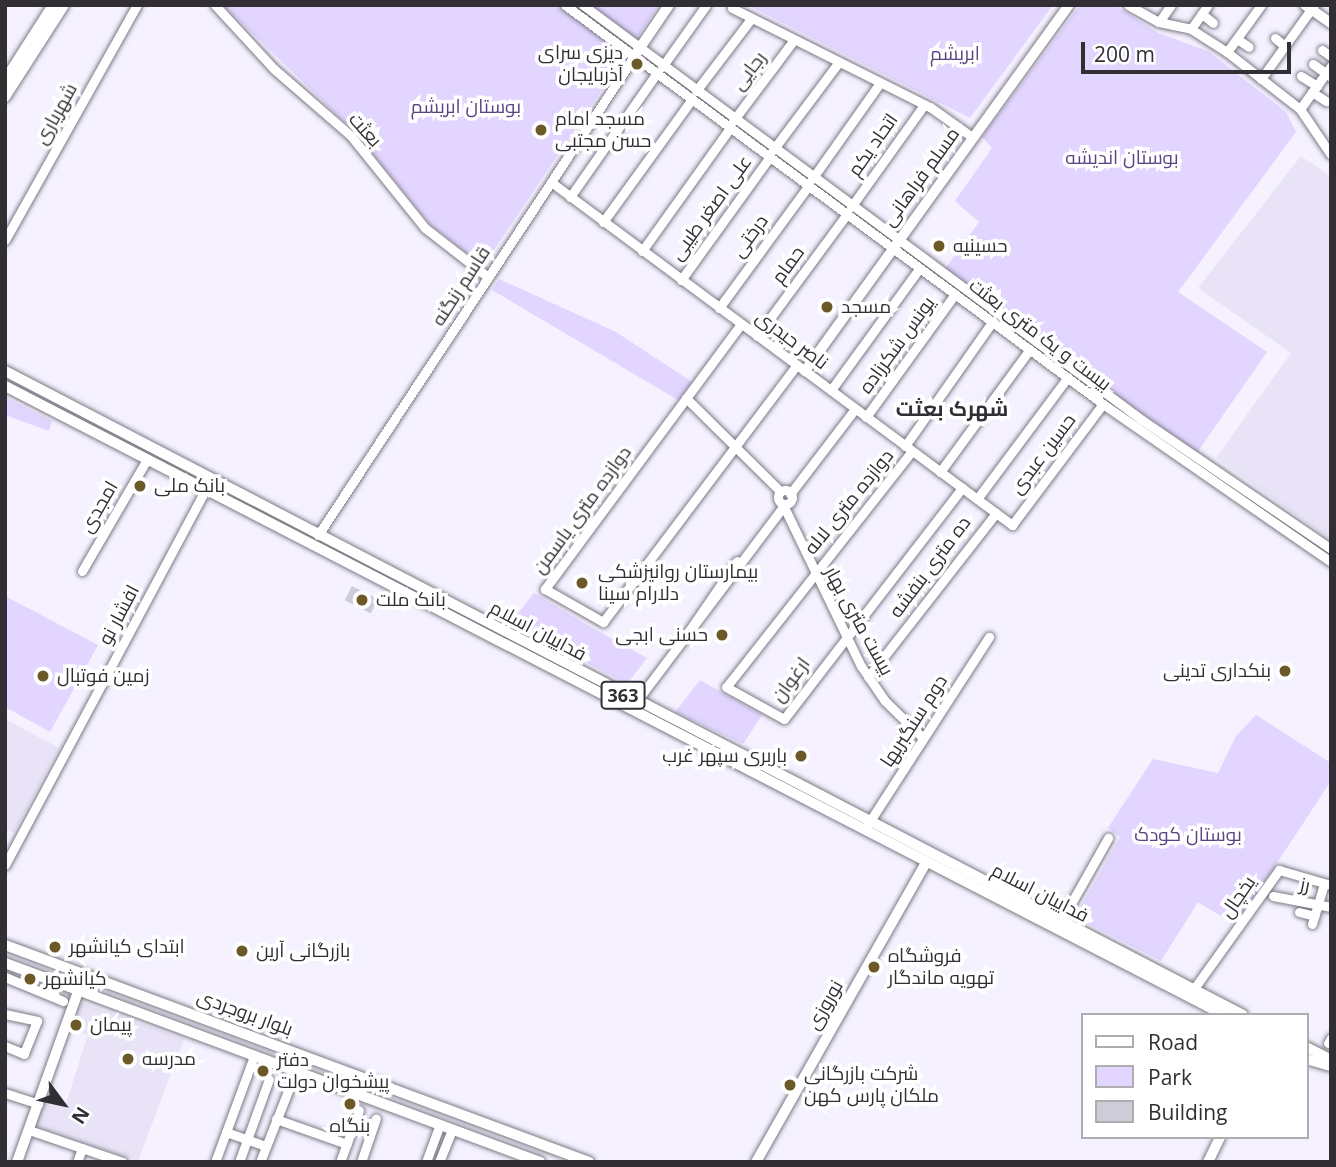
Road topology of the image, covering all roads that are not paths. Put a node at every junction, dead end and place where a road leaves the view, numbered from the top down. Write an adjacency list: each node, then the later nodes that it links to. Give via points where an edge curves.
1 (53, 5): 35 (main road)
2 (64, 5): 39 (main road)
3 (137, 5): 52 (street, شهریاری)
4 (215, 5): 56 (street, بعثت, via 274,69 351,136 425,228)
5 (565, 5): 28 (street, بیست و یک متری بعثت)
6 (583, 5): 28 (street, بیست و یک متری بعثت)
7 (669, 5): 28 (main road)
8 (706, 5): 31 (street)
9 (1069, 5): 44 (main road, مسلم فراهانی)
10 (1128, 5): 18 (street)
11 (1171, 5): 18 (street)
12 (1208, 5): 16 (street)
13 (1261, 5): 23 (street)
14 (1310, 7): 20 (main road); 25 (street)
15 (732, 8): 17 (street)
16 (1202, 14): 19 (street); 21 (street)
17 (750, 20): 24 (street); 38 (street)
18 (1159, 22): 21 (street)
19 (1213, 23)
20 (1331, 23)
21 (1191, 29): 27 (street)
22 (1275, 38): 25 (street)
23 (1237, 39): 26 (street); 27 (street)
24 (793, 41): 29 (street); 43 (street, رجایی)
25 (1285, 46): 34 (street)
26 (1249, 47)
27 (1227, 52): 34 (street)
28 (636, 53): 31 (street, بیست و یک متری بعثت); 47 (street, قاسم زنگنه)
29 (838, 62): 36 (street); 45 (street, علی اصغر طیبی)
30 (1313, 64): 32 (street)
31 (659, 71): 38 (street, بیست و یک متری بعثت); 49 (street)
32 (1329, 73): 37 (street)
33 (1301, 76): 37 (street)
34 (1261, 79): 42 (street)
35 (5, 80)
36 (880, 83): 41 (street); 48 (street, درختی)
37 (1315, 89): 40 (street); 42 (street)
38 (694, 95): 43 (street, بیست و یک متری بعثت); 51 (street)
39 (5, 97)
40 (1326, 101)
41 (924, 105): 44 (street); 50 (street, اتحاد یکم)
42 (1300, 109): 46 (street)
43 (732, 125): 45 (street, بیست و یک متری بعثت); 54 (street, رجایی)
44 (972, 137): 53 (main road, مسلم فراهانی)
45 (771, 154): 48 (street, بیست و یک متری بعثت); 57 (street, علی اصغر طیبی)
46 (1331, 155)
47 (551, 182): 49 (street, ناصر حیدری); 56 (street, قاسم زنگنه)
48 (810, 182): 50 (street, بیست و یک متری بعثت); 59 (street, درختی)
49 (570, 197): 51 (street, ناصر حیدری)
50 (849, 210): 53 (street, بیست و یک متری بعثت); 62 (street, حمام)
51 (603, 222): 54 (street, ناصر حیدری)
52 (5, 240)
53 (894, 244): 55 (street, بیست و یک متری بعثت); 64 (main road, مسلم فراهانی); 85 (street, بیست و یک متری بعثت)
54 (642, 251): 57 (street, ناصر حیدری)
55 (919, 269): 58 (street, بیست و یک متری بعثت); 68 (street)
56 (488, 277): 84 (street, قاسم زنگنه)
57 (681, 280): 59 (street, ناصر حیدری)
58 (956, 294): 60 (street, بیست و یک متری بعثت); 72 (street, یونس شکرزاده)
59 (719, 308): 61 (street, ناصر حیدری)
60 (993, 321): 63 (street, بیست و یک متری بعثت); 74 (street, دوازده متری لاله)
61 (741, 324): 62 (street, ناصر حیدری); 69 (street)
62 (757, 336): 64 (street, ناصر حیدری)
63 (1030, 349): 66 (street, بیست و یک متری بعثت); 76 (street)
64 (801, 368): 68 (street, ناصر حیدری); 73 (street)
65 (5, 372): 84 (main road, فداییان اسلام / 363)
66 (1068, 377): 70 (street, بیست و یک متری بعثت); 80 (street)
67 (5, 386): 75 (main road, فداییان اسلام / 363)
68 (831, 390): 71 (street, ناصر حیدری)
69 (686, 398): 73 (street); 73 (street, دوازده متری یاسمن, via 545,589 603,622)
70 (1103, 404): 83 (street, حسین عبدی); 86 (street, بیست و یک متری بعثت)
71 (855, 409): 72 (street, ناصر حیدری); 79 (street)
72 (866, 417): 74 (street, ناصر حیدری)
73 (736, 446): 79 (street)
74 (909, 448): 76 (street, ناصر حیدری); 88 (street, دوازده متری لاله)
75 (146, 461): 78 (main road, فداییان اسلام / 363); 87 (street, امجدی)
76 (940, 472): 77 (street, ناصر حیدری)
77 (962, 488): 80 (street, ناصر حیدری); 89 (street)
78 (204, 492): 97 (street, افشار نو); 98 (main road, فداییان اسلام / 363)
79 (785, 492): 81 (street)
80 (977, 499): 82 (street, ناصر حیدری)
81 (782, 506): 88 (street, بیست متری بهار); 92 (street)
82 (996, 513): 83 (street, ناصر حیدری); 91 (street, ده متری بنفشه)
83 (1012, 525)
84 (318, 535): 92 (main road, فداییان اسلام / 363)
85 (1331, 549)
86 (1331, 562)
87 (82, 571)
88 (813, 574): 89 (street, بیست متری بهار); 93 (street, دوازده متری لاله, via 726,687)
89 (845, 636): 91 (street, بیست متری بهار); 93 (street, ارغوان, via 784,719)
90 (989, 637): 94 (street, دوم سنگبریها)
91 (869, 677): 94 (street, بیست متری بهار)
92 (636, 702): 95 (main road, فداییان اسلام / 363)
93 (755, 703)
94 (923, 738): 95 (street, دوم سنگبریها)
95 (868, 824): 105 (main road, فداییان اسلام / 363)
96 (1108, 838): 105 (street)
97 (5, 865)
98 (925, 865): 114 (main road, فداییان اسلام / 363); 152 (main road, نوروزی)
99 (1327, 884): 100 (street); 112 (street, یخچال, via 1279,870)
100 (1326, 895): 102 (street)
101 (1273, 896): 102 (street, رز)
102 (1318, 905): 103 (street, رز); 104 (street, via 1314,920)
103 (1331, 908)
104 (1299, 912)
105 (1060, 923): 112 (main road, فداییان اسلام / 363)
106 (5, 945): 108 (main road, بلوار بروجردی)
107 (5, 962): 110 (main road, بلوار بروجردی)
108 (84, 975): 111 (main road); 151 (main road, بلوار بروجردی)
109 (5, 977): 113 (street)
110 (45, 978): 111 (main road, بلوار بروجردی); 113 (street)
111 (78, 990): 117 (main road); 120 (main road, بلوار بروجردی)
112 (1193, 990): 115 (main road, فداییان اسلام / 363)
113 (63, 1001): 117 (street)
114 (1220, 1013)
115 (1239, 1013)
116 (5, 1014): 119 (street, via 37,1021 24,1054)
117 (68, 1018): 127 (main road)
118 (1308, 1048): 122 (main road)
119 (6, 1050)
120 (254, 1056): 131 (main road, بلوار بروجردی); 134 (street)
121 (1308, 1060): 123 (main road)
122 (1331, 1060)
123 (1331, 1066)
124 (269, 1079): 135 (street)
125 (290, 1086): 130 (street)
126 (5, 1093): 127 (street)
127 (38, 1104): 133 (main road)
128 (359, 1110): 137 (street)
129 (376, 1118): 147 (street)
130 (276, 1119): 137 (street); 138 (street)
131 (440, 1125): 132 (main road, بلوار بروجردی); 148 (street)
132 (452, 1129): 149 (street); 150 (main road, بلوار بروجردی)
133 (29, 1130): 139 (street); 140 (main road)
134 (226, 1132): 135 (street); 143 (street)
135 (247, 1139): 138 (street); 144 (street)
136 (1219, 1139): 153 (main road)
137 (347, 1144): 146 (street)
138 (266, 1146): 145 (street)
139 (82, 1148): 141 (street); 142 (street)
140 (17, 1162)
141 (77, 1162)
142 (123, 1162)
143 (215, 1162)
144 (239, 1162)
145 (260, 1162)
146 (340, 1162)
147 (361, 1162)
148 (426, 1162)
149 (439, 1162)
150 (540, 1162)
151 (589, 1162)
152 (755, 1162)
153 (1209, 1162)

